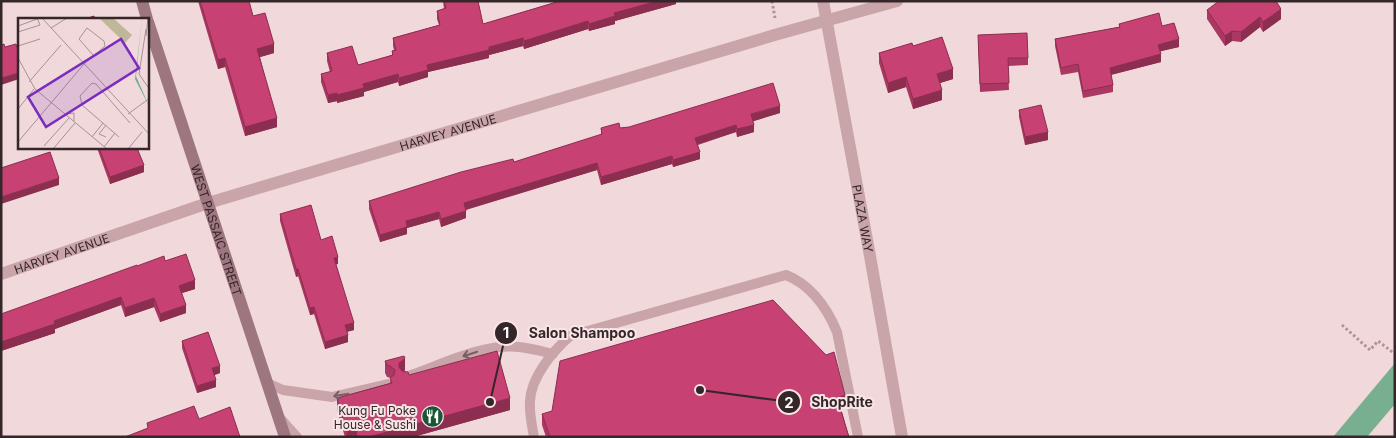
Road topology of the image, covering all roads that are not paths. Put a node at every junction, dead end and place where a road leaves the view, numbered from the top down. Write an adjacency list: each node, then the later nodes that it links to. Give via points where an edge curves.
1 (142, 1): 4 (main road, WEST PASSAIC STREET)
2 (823, 1): 5 (street, PLAZA WAY)
3 (896, 1): 5 (street, HARVEY AVENUE)
4 (146, 18)
5 (826, 20): 7 (street, HARVEY AVENUE); 18 (street, PLAZA WAY)
6 (149, 26): 7 (main road, WEST PASSAIC STREET)
7 (208, 203): 8 (street, HARVEY AVENUE); 11 (main road, WEST PASSAIC STREET)
8 (1, 274)
9 (552, 354): 10 (lane, one-way to 10, via 518,346 498,348); 16 (lane, via 540,372 530,399); 17 (lane, via 576,333 786,275 809,289 834,323)
10 (406, 377)
11 (267, 383): 12 (lane, one-way to 11, via 332,397 283,390); 13 (main road, WEST PASSAIC STREET)
12 (388, 384)
13 (278, 417): 14 (main road, WEST PASSAIC STREET); 15 (lane)
14 (285, 437)
15 (297, 437)
16 (534, 437)
17 (858, 437)
18 (902, 437)

